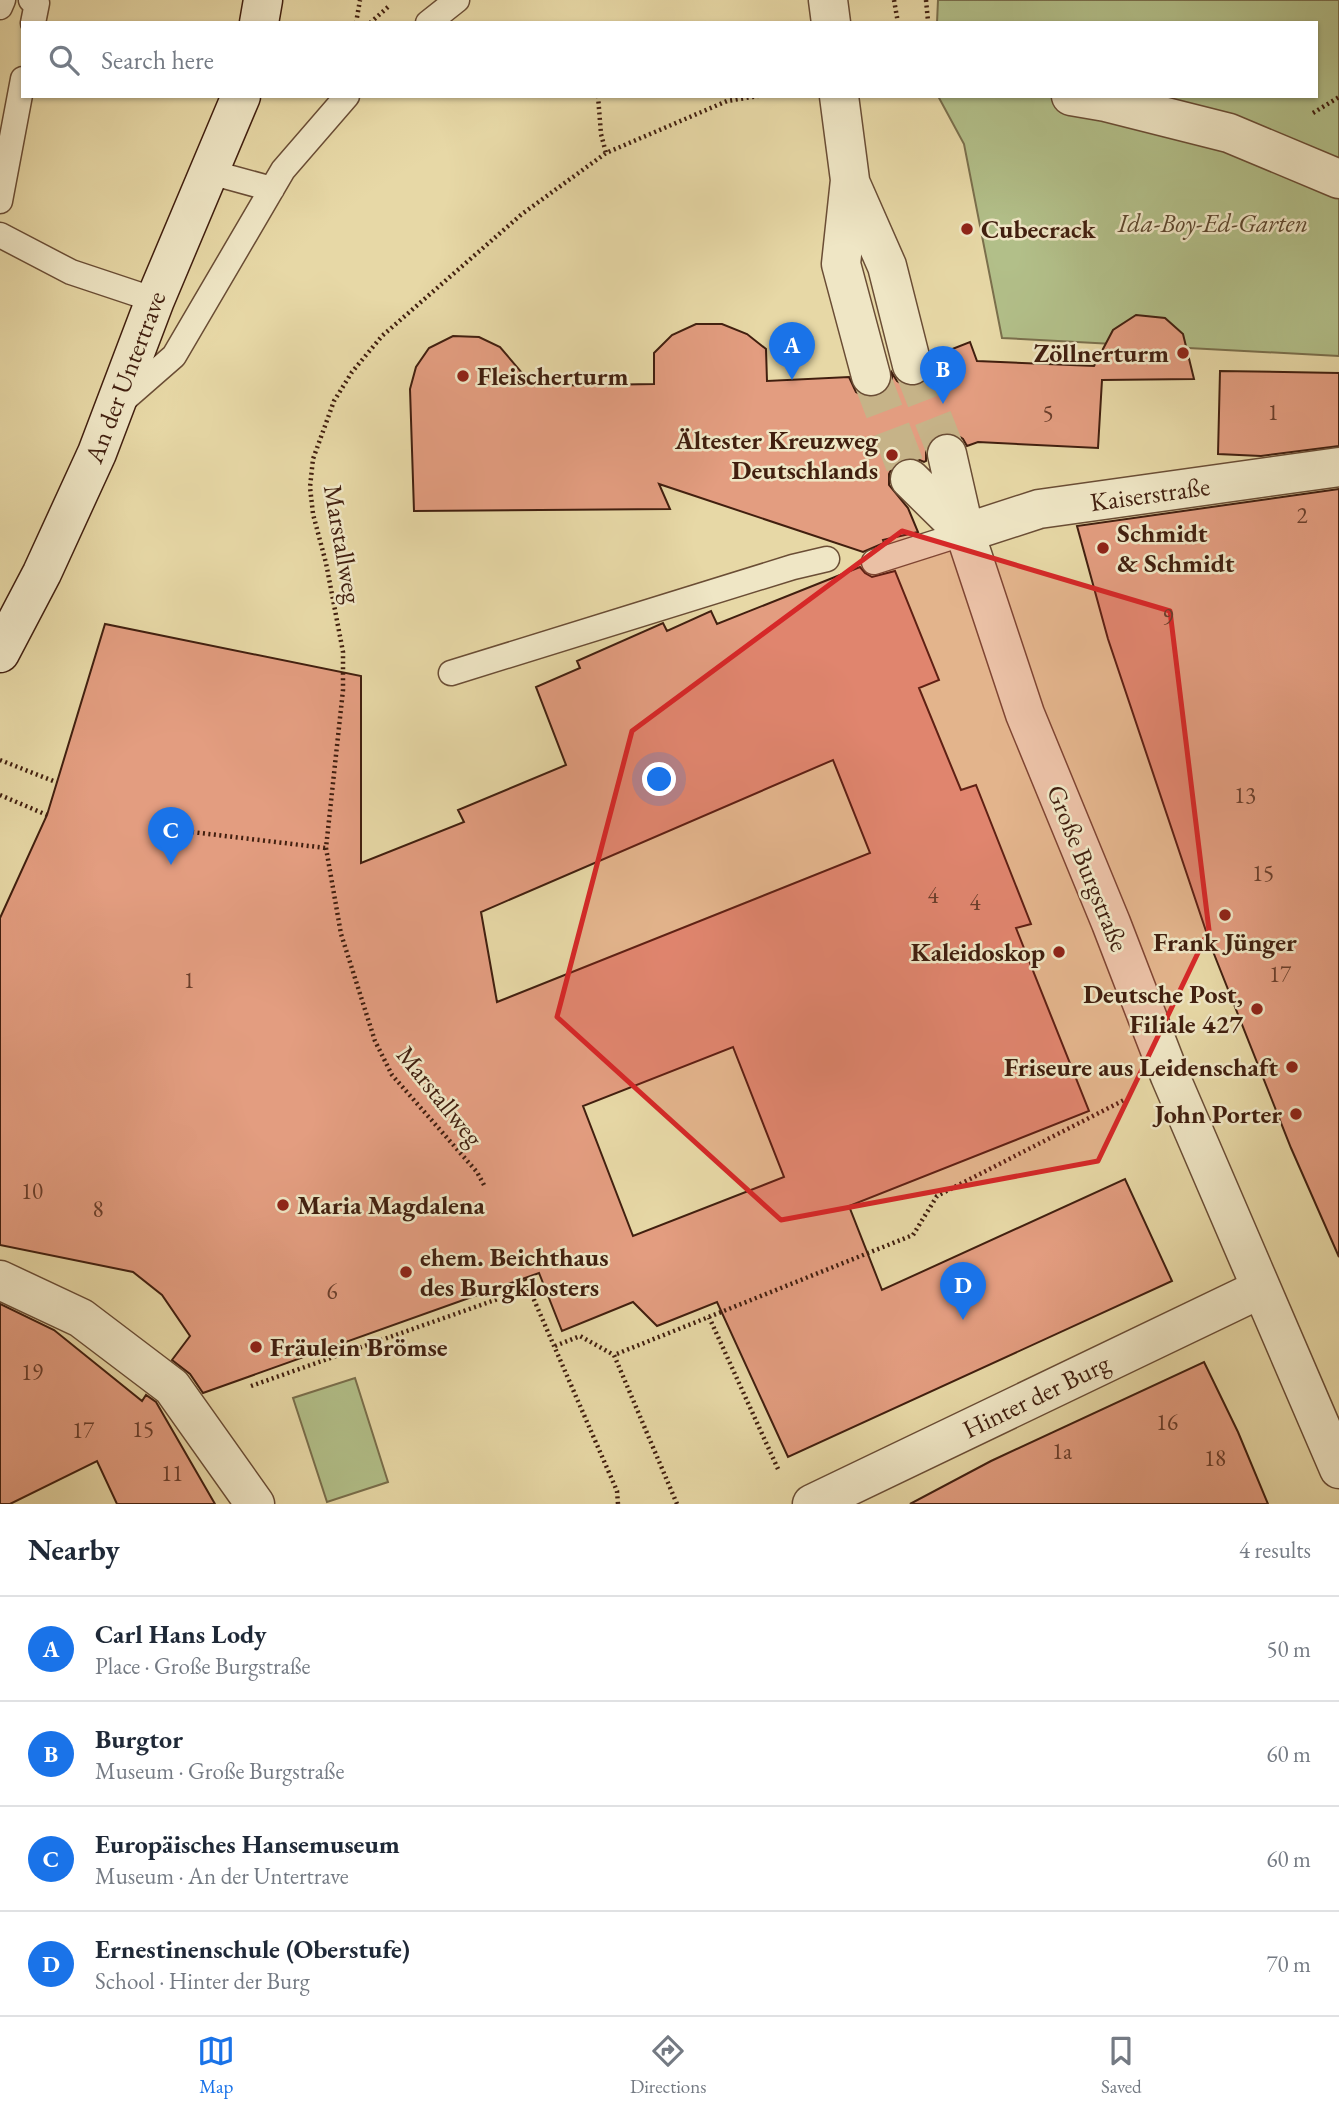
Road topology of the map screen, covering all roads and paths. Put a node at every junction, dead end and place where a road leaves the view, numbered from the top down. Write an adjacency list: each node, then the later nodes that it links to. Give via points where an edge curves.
1 (3, 0): 10 (lane)
2 (31, 0): 11 (lane, via 37,3)
3 (263, 0): 12 (street)
4 (360, 0): 13 (path)
5 (397, 0): 14 (path)
6 (457, 0): 15 (lane)
7 (828, 0): 16 (street)
8 (894, 0): 17 (path)
9 (926, 0): 18 (path)
10 (0, 7)
11 (33, 21)
12 (259, 21)
13 (356, 21)
14 (372, 21)
15 (431, 21)
16 (831, 21)
17 (898, 21)
18 (928, 21)
19 (21, 90): 31 (lane)
20 (239, 98): 33 (street, An der Untertrave)
21 (344, 98): 30 (lane)
22 (598, 98): 26 (path)
23 (746, 98): 26 (path, Marstallweg, via 727,101)
24 (839, 98): 29 (street)
25 (1083, 98): 28 (street, via 1229,133)
26 (606, 153): 50 (path, Marstallweg, via 522,214 382,336 334,401 313,459 310,486 342,652 343,690)
27 (228, 177): 30 (lane)
28 (1339, 179)
29 (850, 180): 34 (street, via 887,266); 35 (street, via 841,264)
30 (271, 189): 36 (lane, via 174,356)
31 (0, 201)
32 (0, 235): 33 (lane, via 71,272)
33 (155, 300): 36 (street, An der Untertrave)
34 (912, 365)
35 (871, 376)
36 (114, 410): 43 (street, An der Untertrave, via 42,573)
37 (947, 454): 40 (street, Große Burgstraße)
38 (1339, 467): 40 (street, Kaiserstraße, via 1039,509)
39 (910, 479): 40 (street, Große Burgstraße)
40 (965, 533): 42 (lane); 51 (street, Große Burgstraße, via 1025,714)
41 (827, 559): 44 (lane)
42 (874, 562)
43 (0, 653)
44 (451, 673)
45 (0, 760): 46 (path)
46 (56, 782)
47 (0, 795): 48 (path)
48 (47, 815)
49 (192, 832): 50 (path)
50 (326, 848): 52 (path, Marstallweg, via 341,934 375,1041 391,1074)
51 (1170, 1076): 56 (street, Große Burgstraße); 57 (path, via 937,1196 913,1235)
52 (484, 1185)
53 (525, 1279): 55 (path)
54 (0, 1280): 63 (street, via 81,1318 172,1387)
55 (529, 1288): 58 (path); 60 (path)
56 (1260, 1289): 61 (street, Große Burgstraße); 66 (street, Hinter der Burg)
57 (709, 1317): 59 (path); 62 (path)
58 (555, 1346): 59 (path, via 580,1336); 64 (path, via 617,1491)
59 (614, 1355): 65 (path)
60 (251, 1386)
61 (1339, 1469)
62 (783, 1479)
63 (255, 1504)
64 (618, 1504)
65 (677, 1504)
66 (812, 1504)

